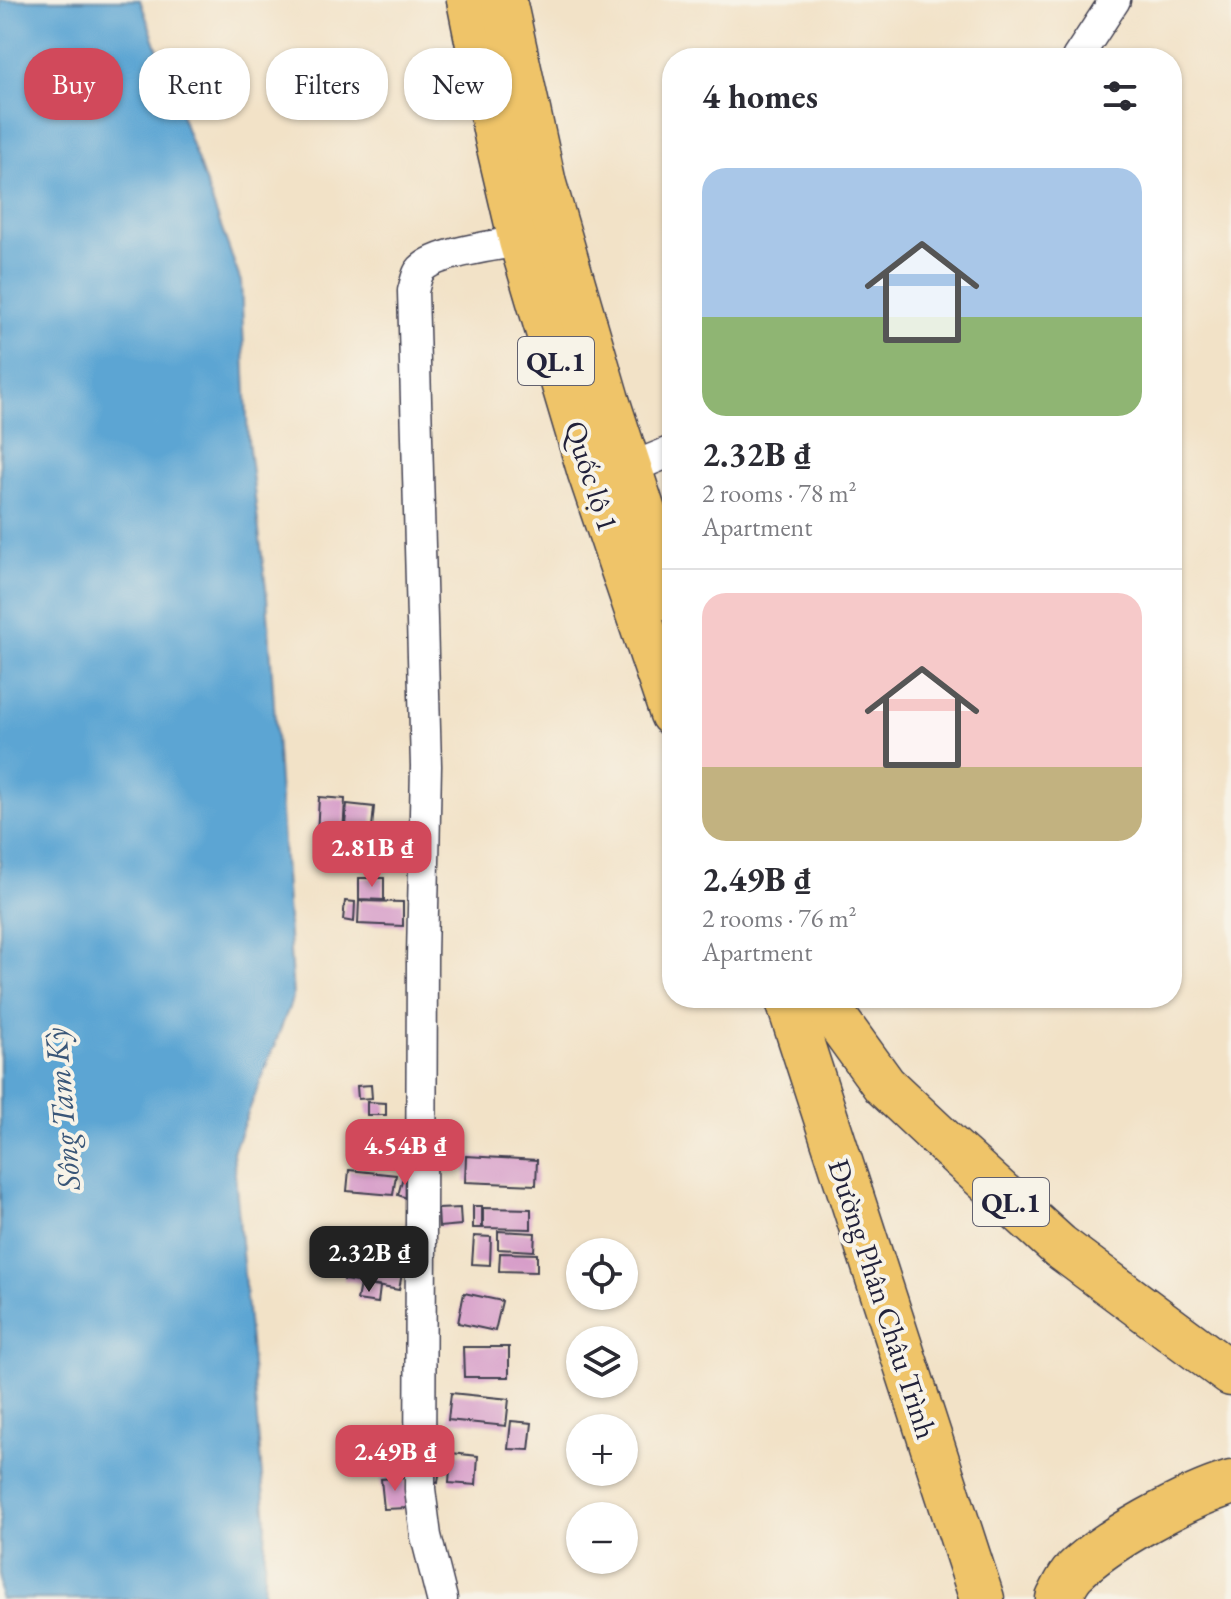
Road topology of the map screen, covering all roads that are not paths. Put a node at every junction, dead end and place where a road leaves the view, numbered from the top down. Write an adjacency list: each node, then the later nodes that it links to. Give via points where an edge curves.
1 (469, 0): 5 (main road, Quốc lộ 1 / QL.1)
2 (504, 0): 6 (main road, Quốc lộ 1 / QL.1, via 544,184)
3 (1115, 0): 4 (street)
4 (1084, 48)
5 (521, 241): 6 (main road, Quốc lộ 1 / QL.1); 15 (street, via 428,264 419,270 413,291 426,766 420,1489)
6 (562, 314): 8 (main road, Quốc lộ 1 / QL.1); 10 (main road, Quốc lộ 1 / QL.1, via 595,487)
7 (662, 455): 8 (street)
8 (628, 469): 9 (main road, Quốc lộ 1 / QL.1)
9 (662, 570)
10 (662, 685)
11 (790, 1008): 16 (main road, Đường Phân Châu Trình)
12 (828, 1008): 13 (main road, QL.1, via 884,1085 951,1148 1059,1246)
13 (1231, 1374)
14 (1231, 1483): 17 (main road, via 1110,1542 1072,1574)
15 (442, 1599)
16 (982, 1599)
17 (1058, 1599)

